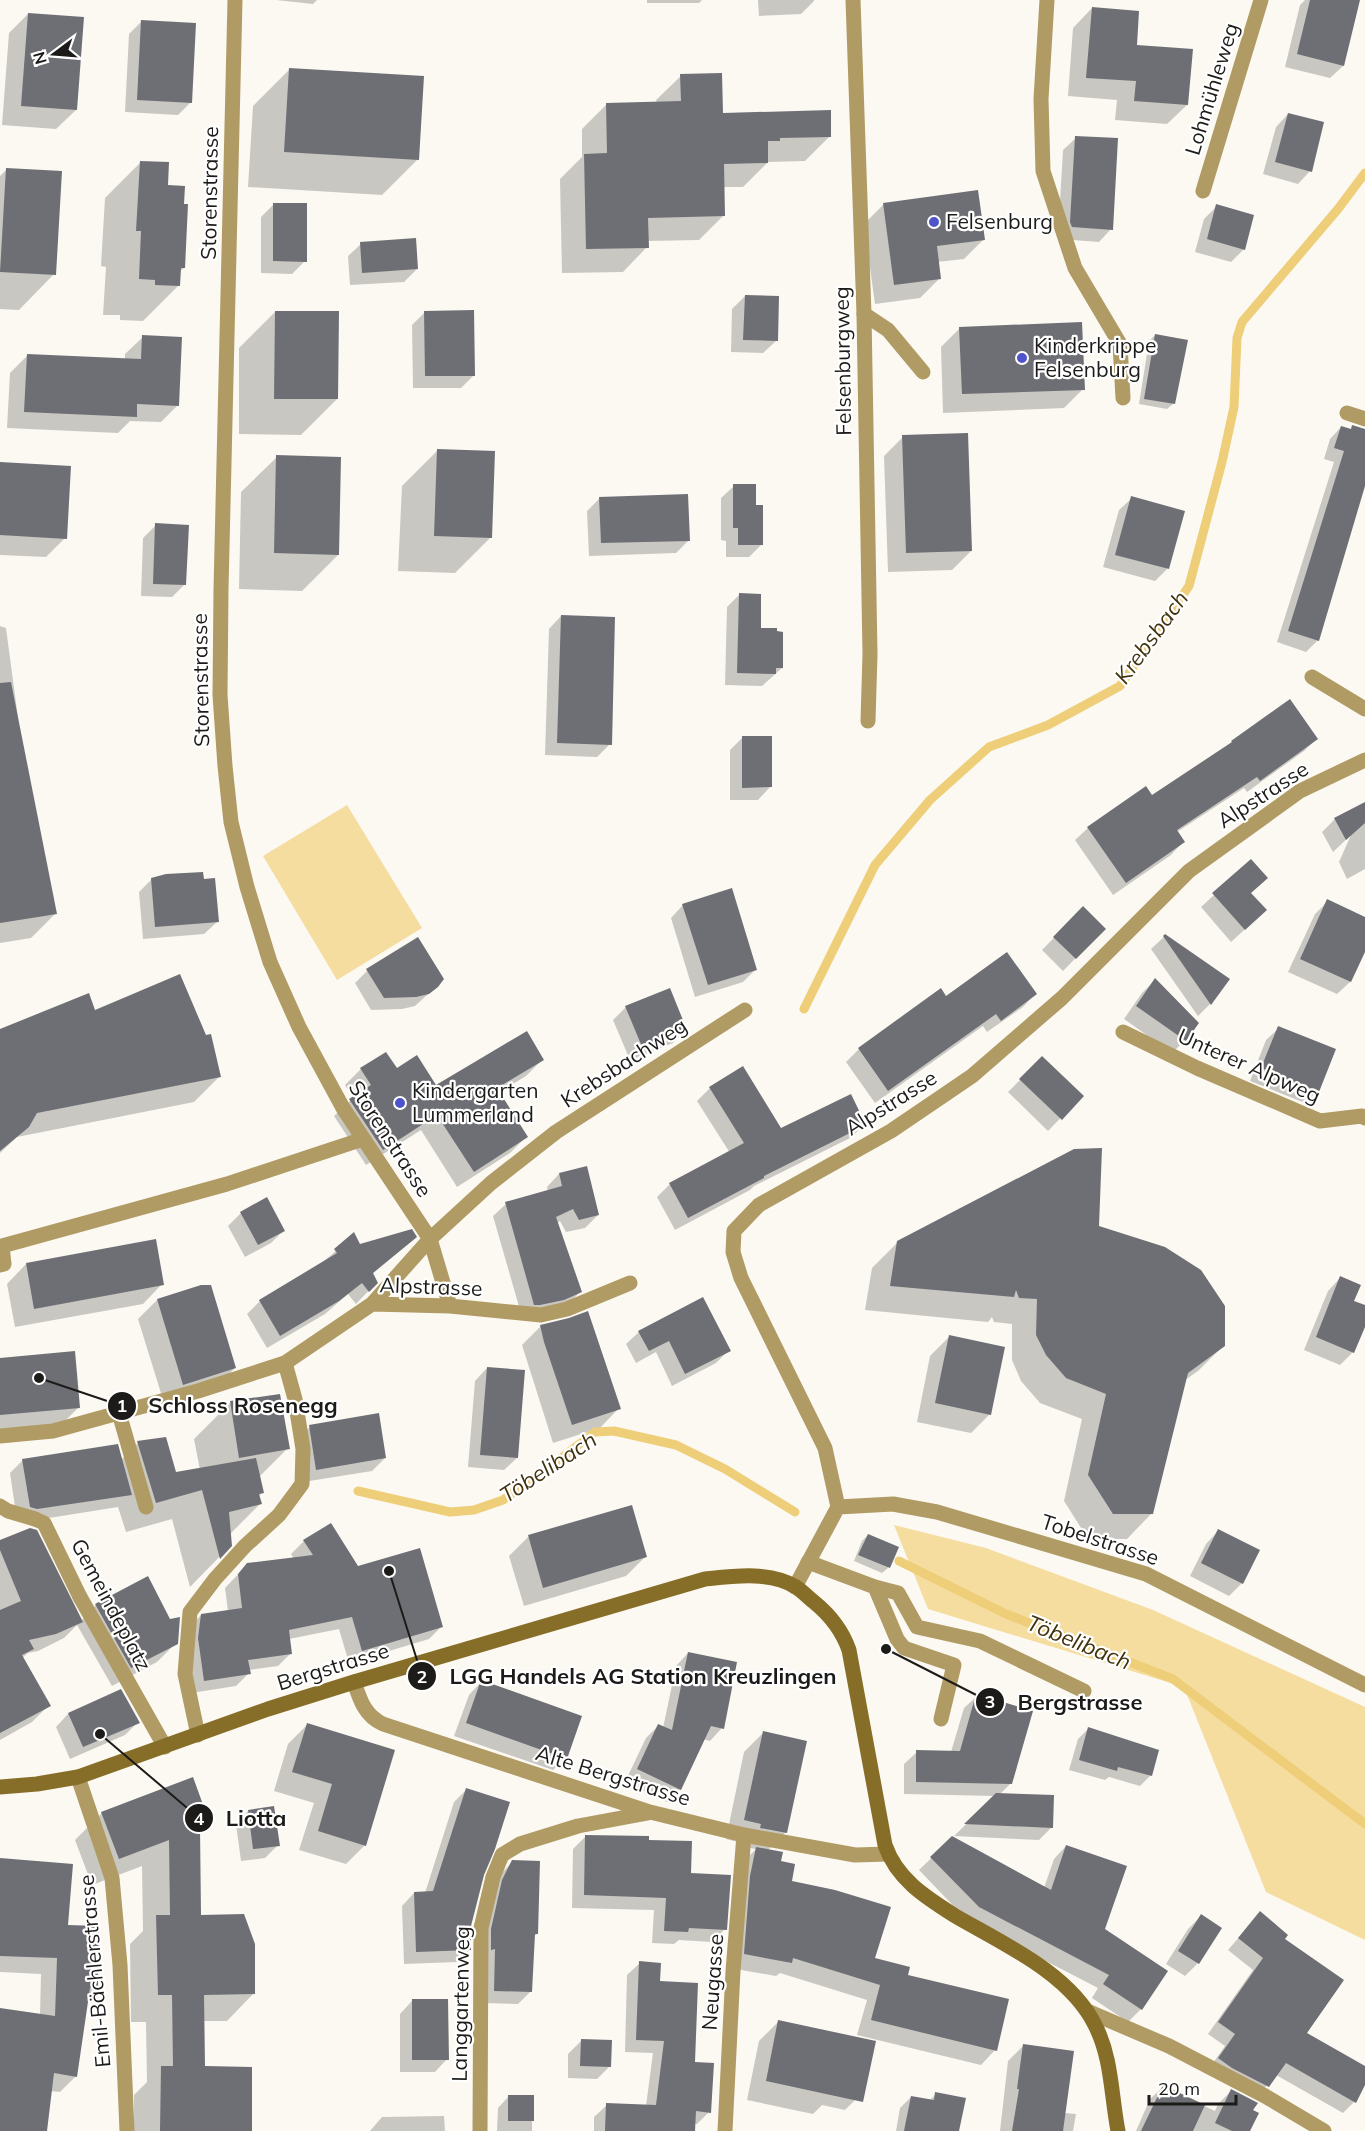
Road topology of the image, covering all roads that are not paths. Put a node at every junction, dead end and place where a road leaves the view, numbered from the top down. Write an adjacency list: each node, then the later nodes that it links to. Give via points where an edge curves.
1 (235, 0): 18 (street, Storenstrasse, via 220,695 231,822 270,962 299,1027)
2 (853, 0): 6 (street, Felsenburgweg)
3 (1047, 0): 8 (street, via 1041,99 1043,171 1075,268 1120,344)
4 (1261, 0): 5 (street, Lohmühleweg)
5 (1203, 190)
6 (864, 314): 7 (street, via 888,330); 13 (street, Felsenburgweg)
7 (923, 372)
8 (1123, 398)
9 (1347, 413): 10 (street)
10 (1365, 418)
11 (1312, 677): 12 (street)
12 (1365, 709)
13 (868, 721)
14 (1365, 760): 29 (street, Alpstrasse, via 1300,791 1189,871 1062,998 972,1076 891,1131 759,1205 734,1231 733,1252 741,1278 825,1448)
15 (745, 1010): 19 (street, Krebsbachweg, via 556,1132 491,1183)
16 (1123, 1032): 17 (street, Unterer Alpweg, via 1320,1121)
17 (1364, 1114)
18 (363, 1139): 19 (street, Storenstrasse); 20 (street, via 227,1184 2,1246 4,1264)
19 (430, 1239): 22 (street, Krebsbachweg); 23 (street, Storenstrasse)
20 (0, 1265)
21 (630, 1283): 23 (street, Alpstrasse, via 567,1309 541,1315)
22 (372, 1304): 23 (street, Alpstrasse); 24 (street, Alpstrasse)
23 (450, 1306)
24 (285, 1364): 25 (street, Alpstrasse); 37 (street, via 303,1449 302,1484 279,1515 245,1546 190,1612 185,1674)
25 (118, 1413): 26 (street, Alpstrasse, via 53,1431); 28 (street)
26 (0, 1436)
27 (0, 1506): 38 (street, Gemeindeplatz, via 44,1523 80,1597)
28 (146, 1507)
29 (838, 1507): 30 (street); 34 (street, Tobelstrasse, via 893,1504 937,1512 1146,1574)
30 (808, 1562): 31 (street); 32 (street)
31 (795, 1587): 33 (main road, Bergstrasse, via 777,1580 738,1575 705,1579); 43 (main road, Bergstrasse, via 825,1611 844,1636 849,1650)
32 (875, 1587): 35 (street, via 898,1593 917,1627 980,1641); 36 (street, via 904,1648 954,1665)
33 (354, 1682): 37 (main road, Bergstrasse); 41 (street, Alte Bergstrasse, via 365,1710 383,1724)
34 (1365, 1685)
35 (1084, 1691)
36 (941, 1719)
37 (198, 1735): 38 (main road, Bergstrasse)
38 (165, 1747): 39 (main road, Bergstrasse)
39 (78, 1777): 40 (main road, Bergstrasse); 45 (street, Emil-Bächlerstrasse, via 112,1878)
40 (0, 1787)
41 (650, 1812): 42 (street, Alte Bergstrasse); 46 (street, Langgartenweg, via 578,1826 520,1844 502,1855 481,1928)
42 (744, 1835): 43 (street, Alte Bergstrasse, via 855,1855); 47 (street, Neugasse)
43 (888, 1854): 44 (main road, Bergstrasse, via 920,1893 1040,1966)
44 (1087, 2012): 48 (main road, Bergstrasse, via 1104,2045); 49 (street, via 1169,2046)
45 (127, 2131)
46 (480, 2131)
47 (725, 2131)
48 (1118, 2131)
49 (1324, 2131)

